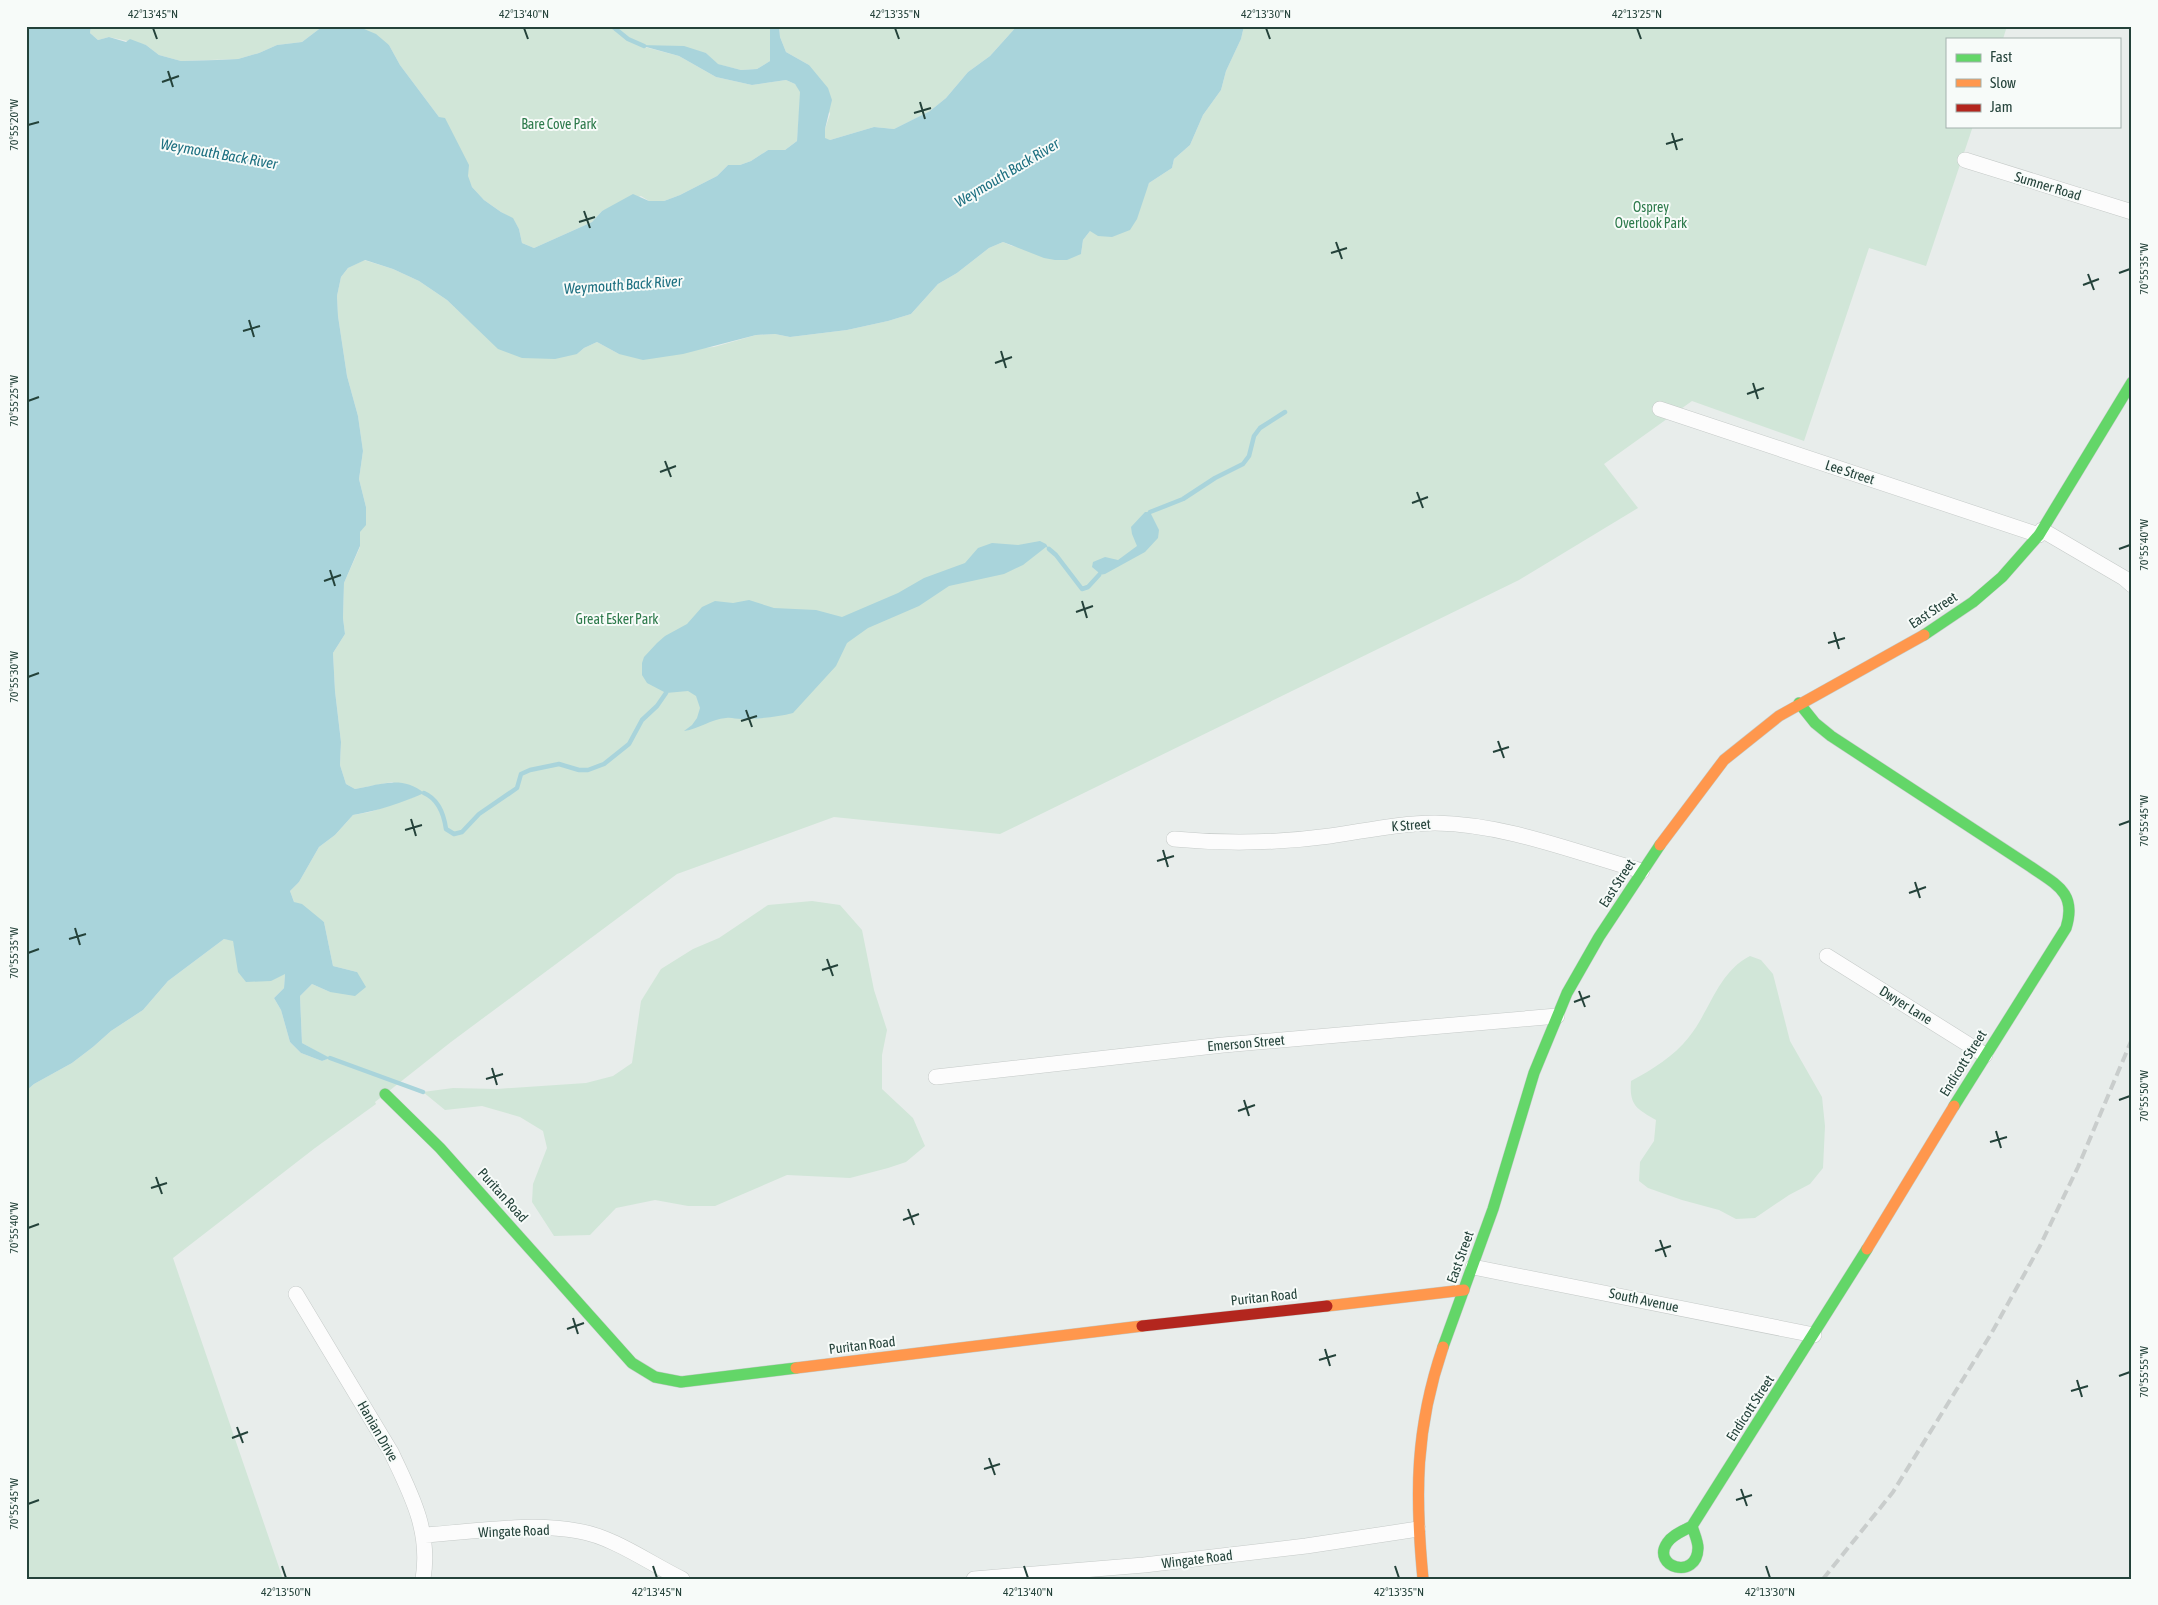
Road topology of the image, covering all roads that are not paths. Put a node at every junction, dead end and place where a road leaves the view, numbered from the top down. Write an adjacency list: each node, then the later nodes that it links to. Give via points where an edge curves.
1 (1965, 160): 2 (street, Sumner Road)
2 (2132, 212)
3 (2132, 382): 5 (street, East Street)
4 (1660, 409): 5 (street, Lee Street)
5 (2040, 533): 6 (street, Lee Street); 7 (street, East Street, via 2002,577 1950,618)
6 (2132, 585)
7 (1799, 703): 9 (street, East Street, via 1724,760); 12 (street, Endicott Street, via 1830,736 2031,867 2069,898 2072,907 2066,928)
8 (1174, 839): 9 (street, K Street, via 1212,843 1262,842 1409,824 1457,824 1542,842)
9 (1642, 871): 11 (street, East Street, via 1599,937)
10 (1827, 956): 12 (street, Dwyer Lane)
11 (1557, 1016): 13 (street, Emerson Street, via 1223,1045); 15 (street, East Street, via 1534,1073)
12 (1985, 1055): 18 (street, Endicott Street)
13 (936, 1077)
14 (385, 1094): 16 (street, Puritan Road, via 440,1148 632,1363 652,1378 665,1382)
15 (1473, 1267): 16 (street, East Street); 18 (street, South Avenue)
16 (1464, 1290): 20 (street, East Street, via 1442,1350 1421,1433 1417,1476)
17 (296, 1294): 21 (street, Hanian Drive, via 391,1452 416,1506)
18 (1814, 1335): 19 (street, Endicott Street)
19 (1692, 1526)
20 (1418, 1529): 24 (street, Wingate Road, via 1144,1565); 25 (street, East Street)
21 (424, 1535): 22 (street, Hanian Drive, via 426,1558); 23 (street, Wingate Road, via 527,1527 578,1530 631,1551)
22 (423, 1579)
23 (682, 1579)
24 (974, 1579)
25 (1423, 1579)

